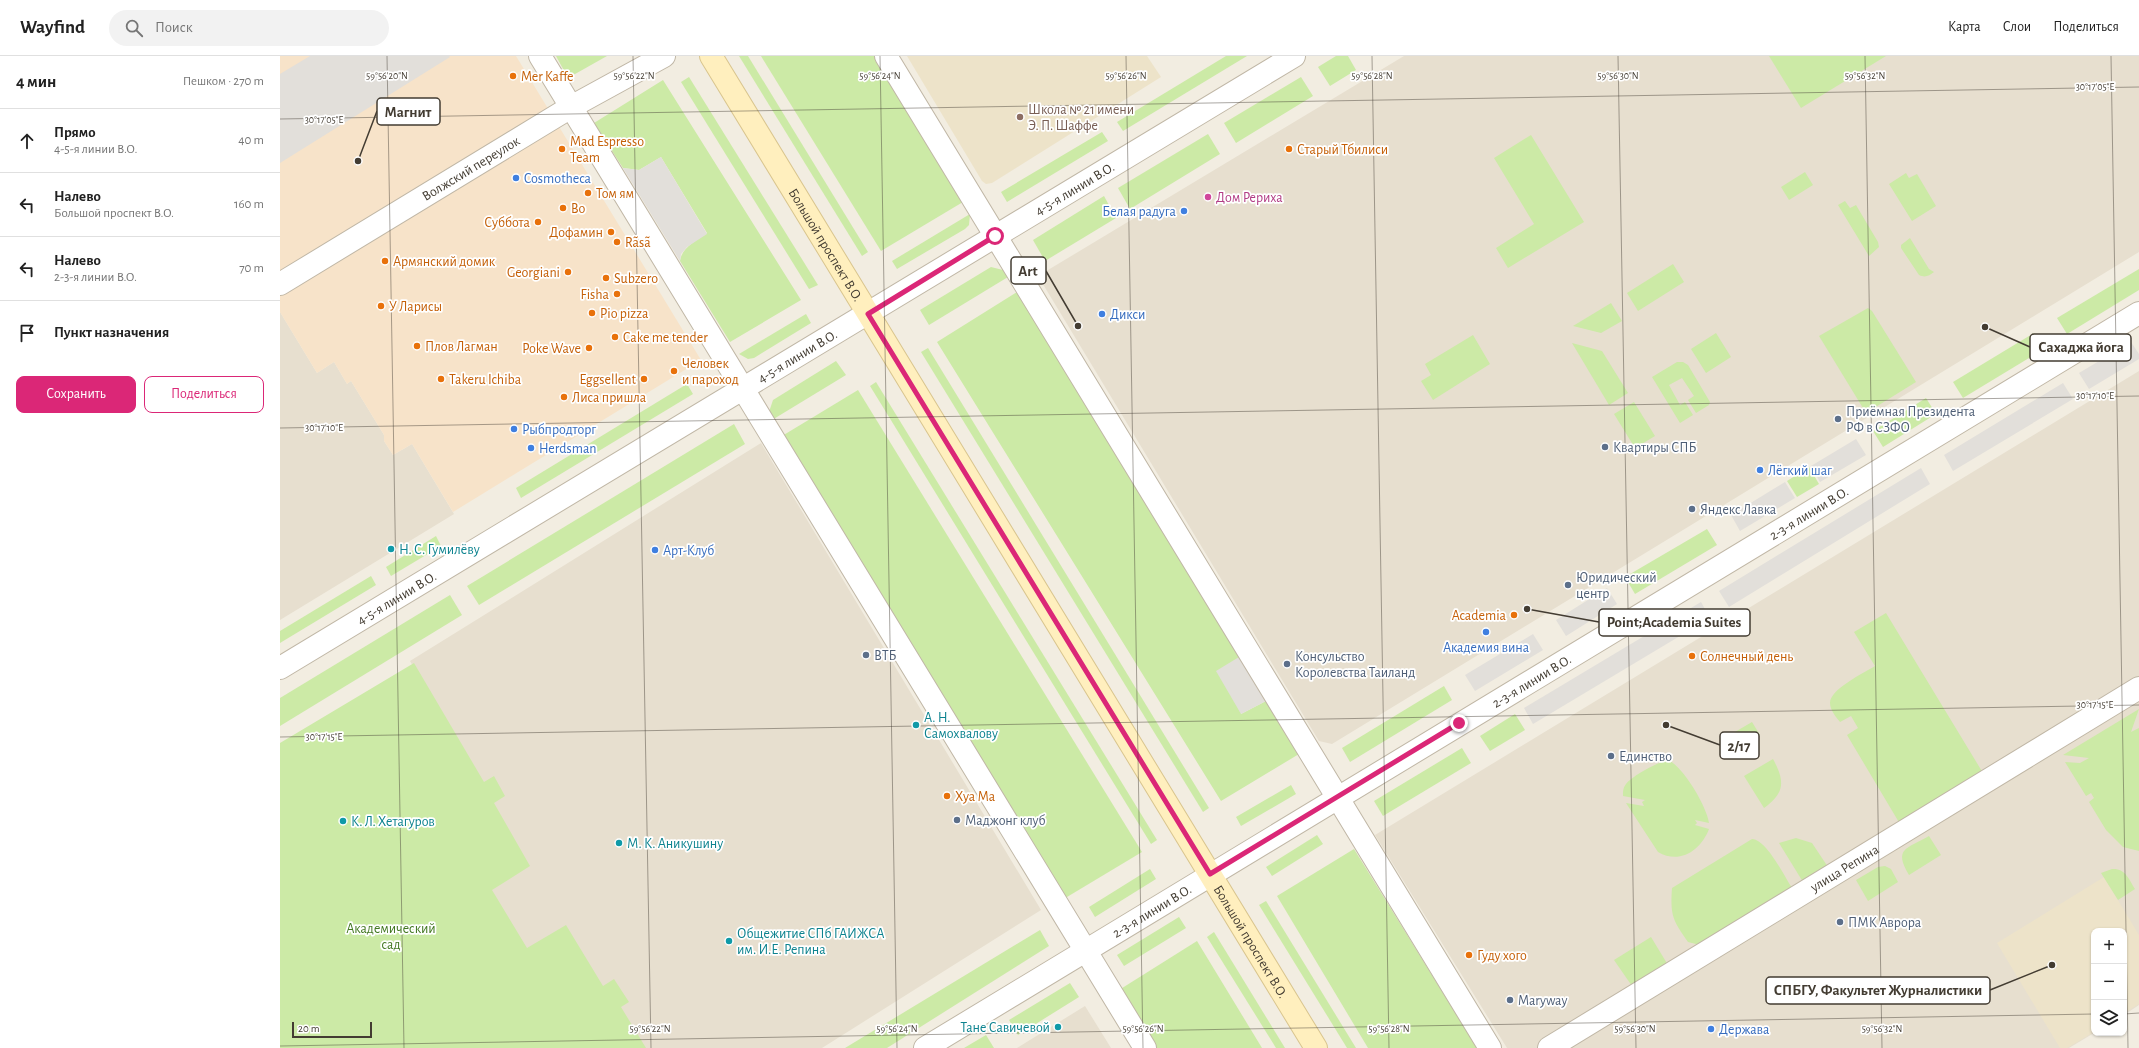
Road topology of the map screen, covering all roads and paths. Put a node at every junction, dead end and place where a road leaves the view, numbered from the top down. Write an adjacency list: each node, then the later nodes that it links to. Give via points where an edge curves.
1 (540, 56): 6 (street)
2 (664, 56): 6 (street, Волжский переулок)
3 (711, 56): 10 (main road, Большой проспект В.О.)
4 (886, 56): 7 (street)
5 (1294, 56): 7 (street, 4-5-я линии В.О.)
6 (571, 107): 8 (street, Волжский переулок); 11 (street)
7 (995, 236): 10 (street, 4-5-я линии В.О.); 14 (street)
8 (280, 284)
9 (2139, 313): 14 (street, 2-3-я линии В.О.)
10 (868, 314): 11 (street, 4-5-я линии В.О.); 15 (main road, Большой проспект В.О.)
11 (744, 389): 12 (street, 4-5-я линии В.О.); 16 (street)
12 (280, 668)
13 (2139, 688): 21 (street, улица Репина)
14 (1338, 797): 15 (street, 2-3-я линии В.О.); 20 (street)
15 (1210, 874): 16 (street, 2-3-я линии В.О.); 19 (main road, Большой проспект В.О.)
16 (1085, 949): 17 (street, 2-3-я линии В.О.); 18 (street)
17 (925, 1048)
18 (1145, 1048)
19 (1316, 1048)
20 (1490, 1048)
21 (1550, 1048)

